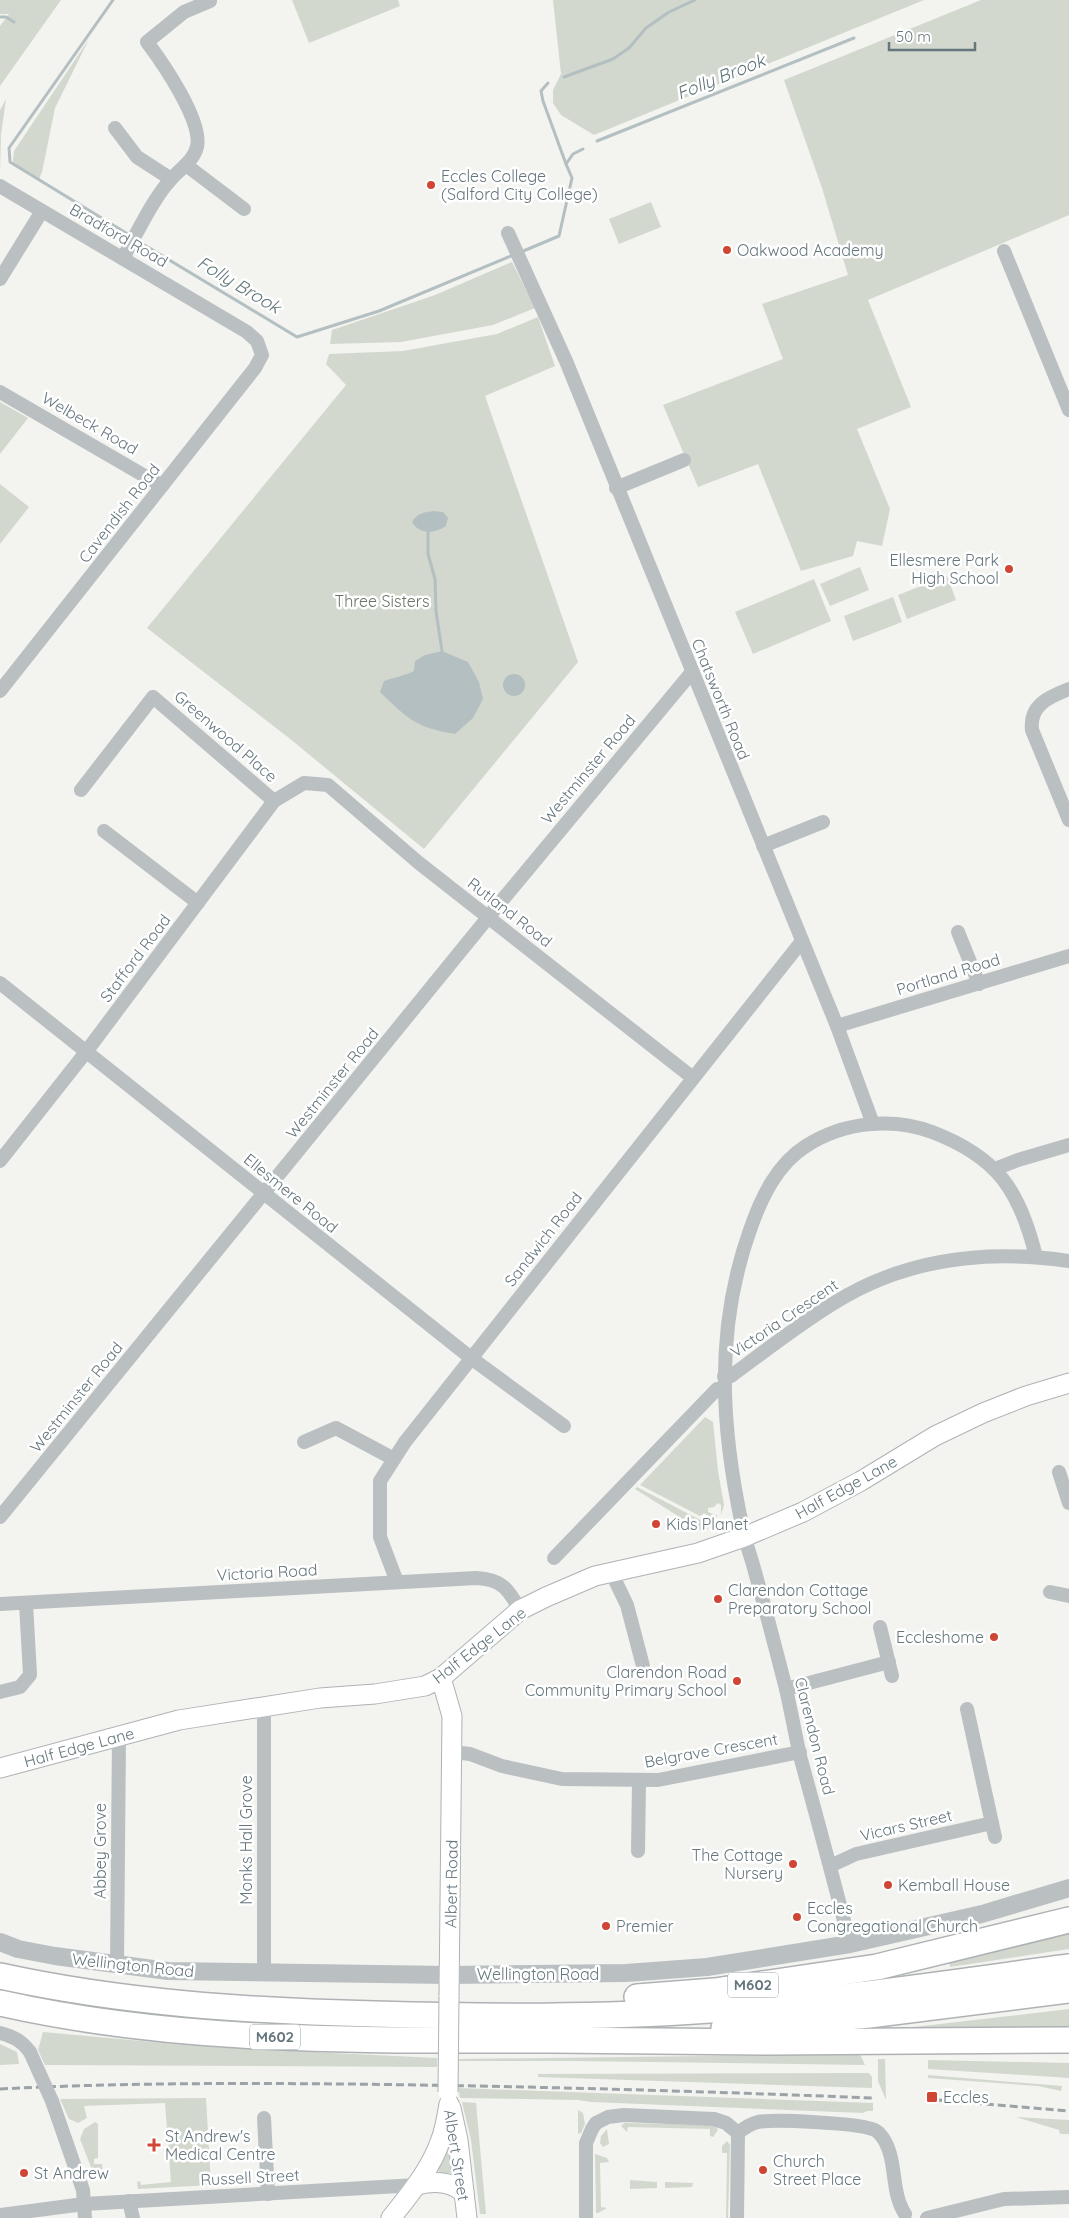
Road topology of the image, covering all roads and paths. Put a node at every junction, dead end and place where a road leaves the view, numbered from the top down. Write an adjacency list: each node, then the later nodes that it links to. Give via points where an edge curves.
1 (210, 1): 2 (street)
2 (190, 4): 4 (street, via 178,16 143,37 176,83 194,127 197,147)
3 (115, 128): 5 (street, via 138,156)
4 (186, 165): 5 (street); 7 (street)
5 (171, 179): 11 (street)
6 (0, 186): 8 (street, Bradford Road)
7 (244, 209)
8 (42, 211): 11 (street, Bradford Road); 12 (street)
9 (510, 237): 18 (street, Chatsworth Road, via 566,361)
10 (1004, 251): 15 (street)
11 (123, 258): 13 (street, Bradford Road, via 247,332 257,341)
12 (0, 279)
13 (262, 355): 17 (street, Cavendish Road)
14 (0, 392): 17 (street, Welbeck Road)
15 (1069, 410)
16 (684, 460): 18 (street)
17 (162, 486): 21 (street, Cavendish Road)
18 (616, 488): 19 (street, Chatsworth Road)
19 (692, 672): 28 (street, Chatsworth Road); 30 (street, Westminster Road)
20 (1069, 689): 25 (street, via 1038,705 1031,722)
21 (0, 691)
22 (304, 783): 24 (street, Stafford Road); 30 (street, Rutland Road, via 328,785)
23 (81, 790): 24 (street, Greenwood Place, via 153,697)
24 (274, 801): 29 (street, Stafford Road)
25 (1069, 820)
26 (823, 822): 28 (street)
27 (104, 832): 29 (street)
28 (764, 846): 32 (street, Chatsworth Road)
29 (198, 903): 37 (street, Stafford Road)
30 (488, 917): 38 (street, Rutland Road); 43 (street, Westminster Road)
31 (958, 932): 35 (street)
32 (802, 941): 36 (street, Chatsworth Road); 38 (street, Sandwich Road)
33 (1069, 956): 35 (street, Portland Road)
34 (0, 983): 37 (street, Ellesmere Road)
35 (979, 984): 36 (street, Portland Road)
36 (837, 1026): 39 (street, Chatsworth Road)
37 (86, 1052): 41 (street, Stafford Road); 43 (street, Ellesmere Road)
38 (693, 1078): 46 (street, Sandwich Road)
39 (873, 1124): 42 (street, Clarendon Road, via 930,1131 971,1150); 47 (street, Clarendon Road, via 839,1130 797,1151 767,1191 738,1268 730,1311)
40 (1069, 1145): 42 (street)
41 (0, 1161)
42 (995, 1169): 44 (street, Clarendon Road, via 1019,1202)
43 (265, 1194): 46 (street, Ellesmere Road); 54 (street, Westminster Road)
44 (1036, 1257): 45 (street, Victoria Crescent); 47 (street, Victoria Crescent, via 952,1259 888,1276 834,1302)
45 (1069, 1261)
46 (471, 1358): 49 (street, Ellesmere Road); 51 (street, Sandwich Road)
47 (724, 1383): 55 (street, Clarendon Road, via 729,1457); 56 (street, Victoria Crescent)
48 (1069, 1383): 55 (main road, Half Edge Lane, via 983,1413 935,1436 803,1512)
49 (564, 1426)
50 (304, 1442): 51 (street, via 336,1428)
51 (394, 1459): 58 (street, Sandwich Road, via 380,1481 380,1537)
52 (1059, 1472): 53 (street)
53 (1069, 1503)
54 (0, 1517)
55 (744, 1537): 57 (main road, Half Edge Lane, via 698,1553); 69 (street, Clarendon Road)
56 (554, 1558)
57 (611, 1572): 63 (main road, Half Edge Lane, via 568,1587); 66 (street, via 627,1606)
58 (397, 1582): 62 (street, Victoria Road); 63 (street, Victoria Road, via 493,1580 506,1588)
59 (1050, 1592): 60 (street)
60 (1069, 1597)
61 (0, 1604): 62 (street, Victoria Road)
62 (26, 1604): 70 (street, via 30,1675 20,1687)
63 (520, 1610): 68 (main road, Half Edge Lane)
64 (880, 1627): 65 (street)
65 (889, 1662): 67 (street); 69 (street)
66 (643, 1666)
67 (892, 1676)
68 (441, 1678): 71 (main road, Half Edge Lane, via 410,1689); 74 (main road, Albert Road, via 452,1716)
69 (786, 1689): 75 (street, Clarendon Road)
70 (0, 1692)
71 (264, 1707): 73 (main road, Half Edge Lane, via 179,1720); 88 (street, Monks Hall Grove)
72 (968, 1715): 78 (street)
73 (119, 1736): 76 (main road, Half Edge Lane); 86 (street, Abbey Grove)
74 (452, 1752): 77 (street, Belgrave Crescent, via 562,1778); 89 (main road, Albert Road)
75 (800, 1752): 77 (street, Belgrave Crescent); 81 (street, Clarendon Road)
76 (0, 1768)
77 (639, 1781): 80 (street)
78 (992, 1823): 79 (street); 81 (street, Vicars Street, via 856,1854)
79 (995, 1837)
80 (638, 1851)
81 (830, 1866): 85 (street, Clarendon Road)
82 (1069, 1888): 85 (street, Wellington Road, via 982,1914)
83 (1069, 1920): 93 (highway, M602, via 939,1953 830,1975 715,1991)
84 (0, 1942): 86 (street, Wellington Road, via 27,1951)
85 (850, 1944): 89 (street, Wellington Road, via 707,1967 626,1973)
86 (117, 1965): 88 (street, Wellington Road, via 175,1971)
87 (1069, 1967): 93 (highway, M602, via 867,1994 710,2010 606,2015)
88 (264, 1973): 89 (street, Wellington Road)
89 (449, 1974): 97 (main road, Albert Road, bridge)
90 (0, 1976): 93 (highway, M602, via 98,1994 181,2003 283,2012)
91 (1069, 1990): 95 (highway, M602, via 869,2015)
92 (0, 2003): 95 (highway, M602, via 111,2023 292,2038)
93 (432, 2015)
94 (0, 2033): 105 (street, bridge, via 23,2042 30,2052 52,2101 83,2190)
95 (552, 2040): 96 (highway, M602)
96 (1069, 2040)
97 (449, 2098): 100 (main road, via 440,2142); 101 (main road, Albert Street)
98 (264, 2118): 102 (street)
99 (738, 2133): 107 (street, via 753,2124 768,2121 855,2125 872,2129 883,2137 890,2150 897,2200); 112 (street, via 726,2123 714,2119 624,2115 602,2120 592,2128 586,2143); 113 (street)
100 (417, 2185): 101 (main road, via 446,2183); 102 (street, Russell Street); 110 (main road)
101 (464, 2193): 111 (main road, Albert Street)
102 (268, 2194): 104 (street, Russell Street)
103 (1069, 2197): 114 (street, via 1004,2199)
104 (129, 2201): 105 (street, Russell Street); 109 (street)
105 (84, 2204): 106 (street, Russell Street); 108 (street)
106 (0, 2215)
107 (907, 2217)
108 (86, 2218)
109 (133, 2218)
110 (391, 2218)
111 (467, 2218)
112 (586, 2218)
113 (736, 2218)
114 (927, 2218)

